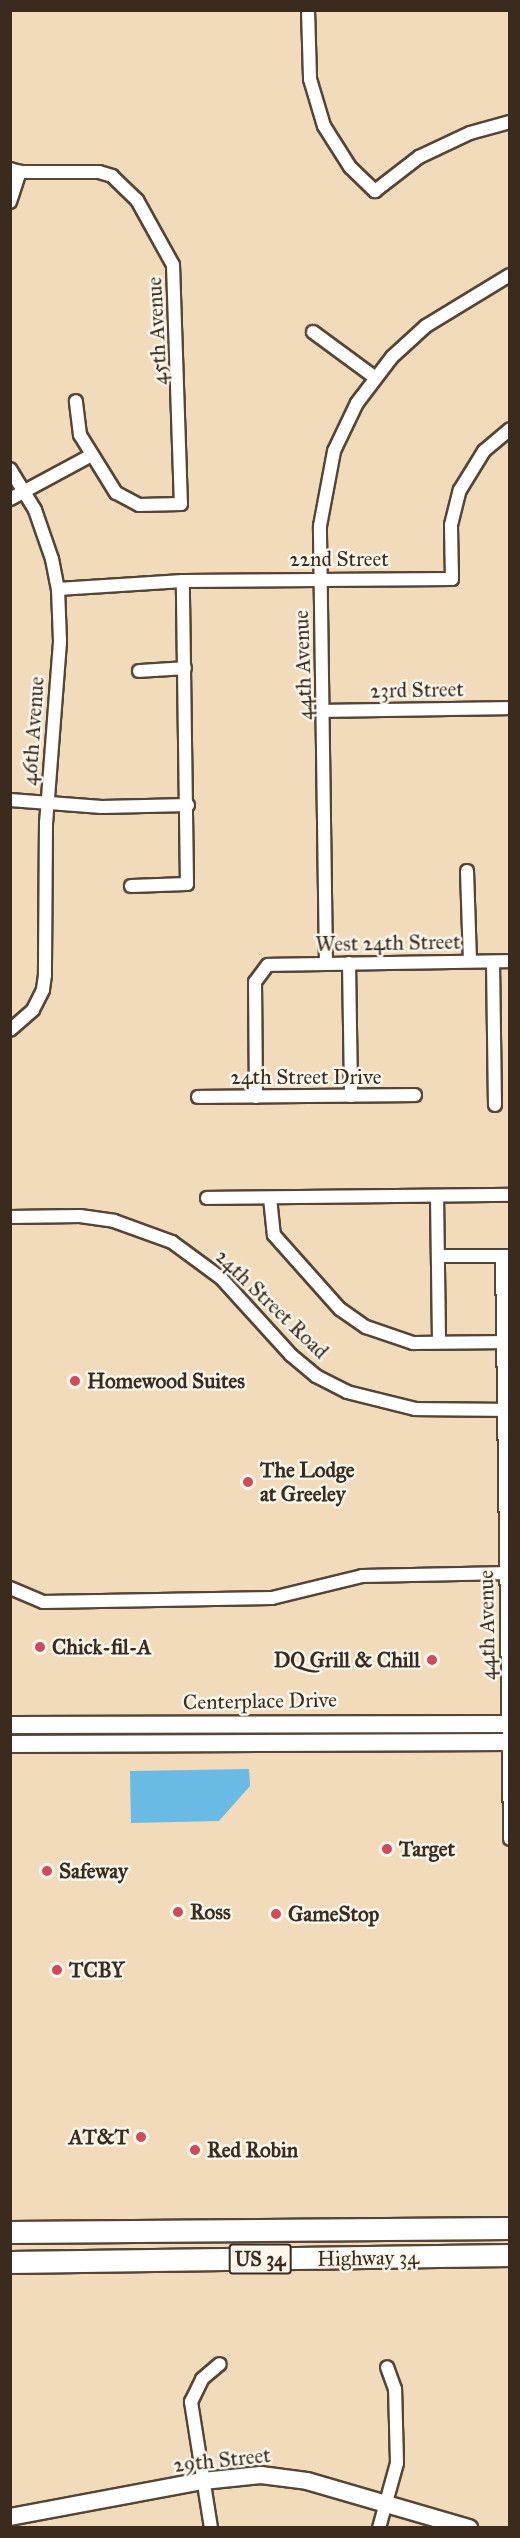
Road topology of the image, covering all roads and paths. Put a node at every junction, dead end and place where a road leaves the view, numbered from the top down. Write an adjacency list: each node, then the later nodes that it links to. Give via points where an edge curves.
1 (308, 10): 2 (street, via 310,79 324,126 350,167 375,191 419,157 470,133)
2 (510, 122)
3 (15, 170): 4 (street); 10 (street, 45th Avenue, via 99,172 112,176 137,200 173,264 181,504 139,505 122,498)
4 (10, 202)
5 (510, 275): 7 (street, 44th Avenue, via 426,326)
6 (313, 332): 7 (street)
7 (373, 376): 14 (street, 44th Avenue, via 341,434 324,488)
8 (76, 401): 10 (street)
9 (510, 429): 14 (street, 22nd Street, via 484,451 460,490 451,525 452,579)
10 (85, 459): 12 (street)
11 (10, 469): 12 (street, 46th Avenue)
12 (25, 491): 13 (street); 16 (street, 46th Avenue, via 44,534)
13 (10, 499)
14 (320, 579): 15 (street, 22nd Street); 20 (street, 44th Avenue)
15 (183, 581): 16 (street, 22nd Street); 17 (street)
16 (58, 589): 22 (street, 46th Avenue, via 60,642)
17 (185, 668): 18 (street); 23 (street)
18 (139, 671)
19 (510, 708): 20 (street, 23rd Street)
20 (324, 711): 29 (street, 44th Avenue)
21 (10, 800): 22 (street)
22 (47, 803): 23 (street); 31 (street, 46th Avenue, via 43,990 33,1010)
23 (188, 805): 25 (street, via 187,884)
24 (467, 871): 26 (street)
25 (131, 886)
26 (470, 961): 27 (street, West 24th Street); 30 (street, West 24th Street)
27 (493, 962): 28 (street, West 24th Street); 36 (street)
28 (510, 962)
29 (326, 963): 30 (street, West 24th Street); 35 (street, West 24th Street, via 268,965 255,982)
30 (349, 963): 33 (street)
31 (10, 1030)
32 (415, 1095): 33 (street, 24th Street Drive)
33 (351, 1096): 35 (street, 24th Street Drive)
34 (198, 1097): 35 (street, 24th Street Drive)
35 (256, 1097)
36 (495, 1105)
37 (510, 1195): 38 (street)
38 (437, 1196): 40 (street); 42 (street)
39 (207, 1198): 40 (street)
40 (270, 1198): 44 (street, via 274,1235 340,1309 377,1333 413,1343)
41 (10, 1216): 46 (street, 24th Street Road, via 81,1216 114,1221 172,1242 222,1278 291,1355 316,1376 347,1392 415,1409)
42 (438, 1256): 43 (street); 44 (street)
43 (506, 1256): 45 (street, 44th Avenue)
44 (439, 1342): 45 (street)
45 (506, 1342): 46 (street, 44th Avenue)
46 (507, 1410): 47 (street, 44th Avenue)
47 (508, 1573): 48 (street, via 362,1576 298,1595 265,1598 43,1602); 49 (street, 44th Avenue)
48 (10, 1588)
49 (509, 1724): 50 (street, Centerplace Drive); 51 (street, 44th Avenue)
50 (10, 1725)
51 (509, 1742): 52 (street, Centerplace Drive); 53 (street, 44th Avenue)
52 (10, 1744)
53 (510, 1839)
54 (510, 2228): 55 (highway, Highway 34 / US 34)
55 (10, 2232)
56 (510, 2255): 57 (highway, Highway 34 / US 34)
57 (10, 2262)
58 (220, 2364): 60 (street, via 202,2379 192,2402)
59 (387, 2367): 61 (street, via 395,2390 398,2463)
60 (203, 2481): 61 (street, 29th Street, via 284,2476); 62 (street, 29th Street); 63 (street)
61 (387, 2502): 64 (street); 65 (street, 29th Street)
62 (10, 2517)
63 (211, 2528)
64 (380, 2528)
65 (469, 2528)

